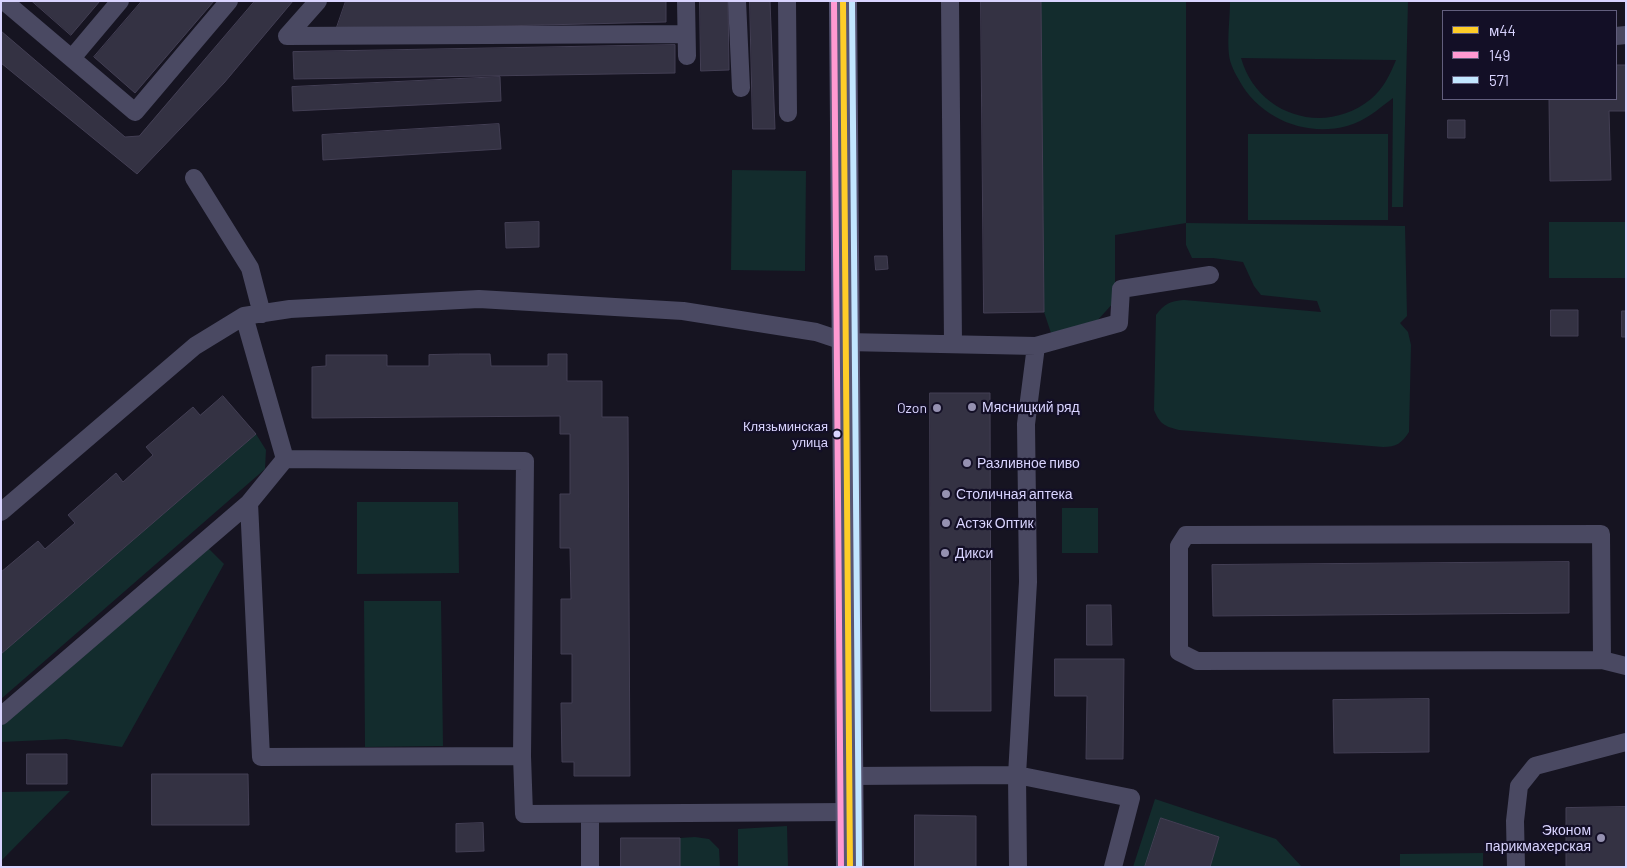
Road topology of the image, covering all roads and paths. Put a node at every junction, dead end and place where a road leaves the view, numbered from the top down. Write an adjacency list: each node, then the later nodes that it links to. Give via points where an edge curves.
1 (120, 1): 12 (lane)
2 (229, 1): 12 (lane, via 135,112)
3 (318, 1): 10 (lane, via 287,36)
4 (686, 1): 10 (lane)
5 (737, 1): 13 (lane)
6 (787, 1): 14 (lane)
7 (843, 1): 19 (street)
8 (950, 1): 20 (lane)
9 (11, 3): 12 (lane)
10 (686, 34): 11 (lane)
11 (686, 56)
12 (72, 58)
13 (741, 88)
14 (788, 114)
15 (194, 178): 17 (lane, via 250,268)
16 (1210, 275): 21 (lane, via 1122,289 1119,323)
17 (262, 314): 18 (lane); 19 (lane, via 290,309 479,299 682,311 816,332)
18 (244, 316): 22 (lane); 24 (lane, via 195,346)
19 (846, 342): 20 (lane); 31 (street)
20 (953, 343): 21 (lane)
21 (1036, 346): 30 (lane, via 1026,424 1028,582)
22 (284, 459): 23 (lane); 29 (lane, via 524,461)
23 (250, 503): 27 (lane); 29 (lane, via 261,757)
24 (1, 512)
25 (1602, 660): 25 (lane, via 1197,661 1179,652 1179,546 1186,535 1601,534); 26 (lane)
26 (1626, 666)
27 (1, 716)
28 (1626, 742): 38 (lane, via 1535,766 1519,786 1515,821)
29 (522, 756): 33 (lane, via 524,814)
30 (1017, 775): 31 (lane); 36 (lane); 37 (lane, via 1132,798)
31 (849, 776): 32 (street)
32 (850, 812): 33 (lane); 35 (street)
33 (590, 814): 34 (lane)
34 (590, 867)
35 (850, 867)
36 (1018, 867)
37 (1113, 867)
38 (1516, 867)

